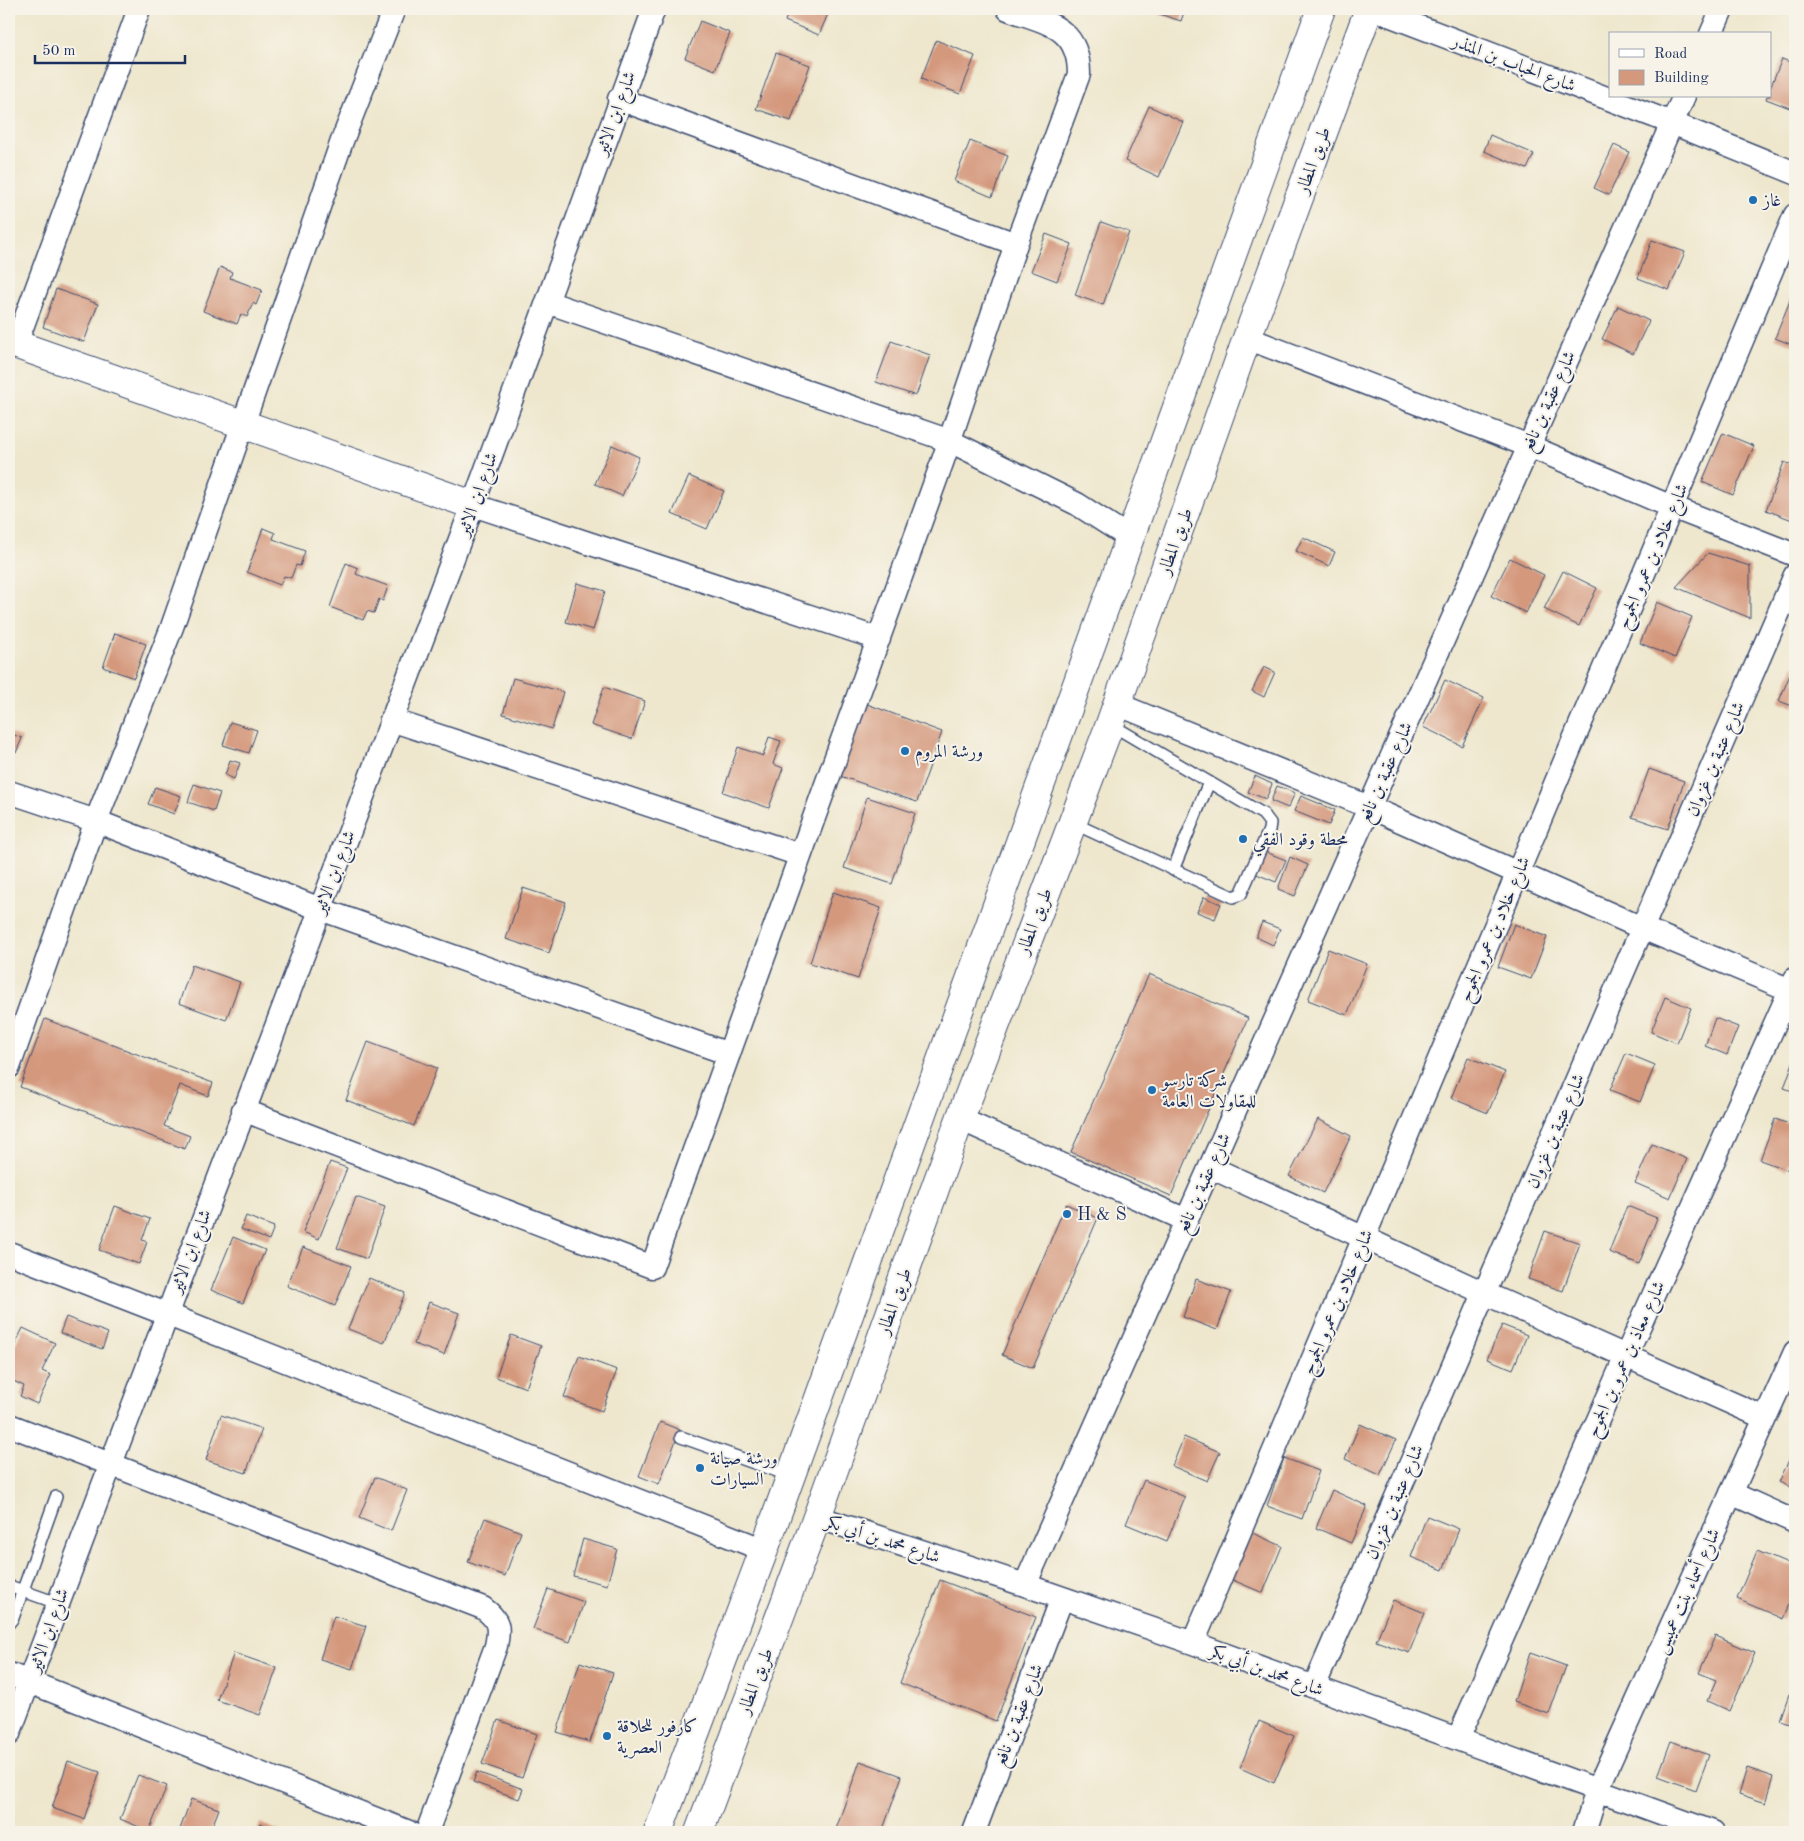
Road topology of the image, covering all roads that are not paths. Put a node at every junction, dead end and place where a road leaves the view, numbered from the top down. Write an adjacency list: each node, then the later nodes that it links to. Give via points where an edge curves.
1 (139, 9): 17 (street)
2 (394, 9): 18 (street, via 342,141)
3 (654, 9): 10 (street, شارع ابن الاثير)
4 (1008, 9): 14 (street, via 1066,33 1079,59 1079,74)
5 (1321, 9): 23 (main road)
6 (1371, 9): 11 (street, شارع الحباب بن المنذر); 16 (main road, طريق المطار)
7 (1722, 9): 8 (street)
8 (1712, 32)
9 (1683, 98): 11 (street, شارع عقبة بن نافع)
10 (619, 99): 14 (street); 15 (street, شارع ابن الاثير)
11 (1672, 123): 12 (street, شارع الحباب بن المنذر); 20 (street, شارع عقبة بن نافع)
12 (1795, 173)
13 (1795, 215): 22 (street, شارع خلاد بن عمرو الجموح)
14 (1016, 244): 19 (street)
15 (547, 302): 19 (street); 21 (street, شارع ابن الاثير)
16 (1247, 338): 20 (street); 27 (main road, طريق المطار)
17 (12, 343): 18 (main road)
18 (243, 425): 21 (main road); 32 (street, via 172,627)
19 (950, 441): 23 (street, via 1077,504); 26 (street)
20 (1529, 446): 22 (street); 31 (street, شارع عقبة بن نافع)
21 (473, 505): 26 (street); 28 (street, شارع ابن الاثير)
22 (1672, 508): 24 (street); 36 (street, شارع خلاد بن عمرو الجموح)
23 (1130, 538): 56 (main road)
24 (1795, 555)
25 (1795, 575): 38 (street, شارع عتبة بن غزوان)
26 (879, 639): 34 (street)
27 (1114, 714): 29 (lane); 31 (street); 33 (main road, طريق المطار)
28 (391, 720): 34 (street); 37 (street, شارع ابن الاثير)
29 (1209, 782): 35 (lane); 35 (lane, via 1266,816 1270,822 1269,830 1241,894 1236,897)
30 (9, 792): 32 (street)
31 (1369, 807): 36 (street); 44 (street, شارع عقبة بن نافع)
32 (96, 821): 37 (street); 41 (street)
33 (1071, 823): 35 (lane); 43 (main road, طريق المطار)
34 (800, 855): 40 (street)
35 (1173, 870)
36 (1518, 872): 38 (street); 46 (street, شارع خلاد بن عمرو الجموح)
37 (320, 909): 40 (street); 42 (street, شارع ابن الاثير)
38 (1642, 928): 39 (street); 48 (street, شارع عتبة بن غزوان)
39 (1794, 987): 51 (street, شارع معاذ بن عمرو بن الجموح)
40 (729, 1054): 42 (street, via 652,1268)
41 (9, 1066)
42 (243, 1110): 49 (street, شارع ابن الاثير)
43 (960, 1119): 45 (street); 59 (main road, طريق المطار)
44 (1210, 1167): 45 (street, شارع عقبة بن نافع); 46 (street)
45 (1186, 1220): 62 (street, شارع عقبة بن نافع)
46 (1364, 1237): 48 (street); 68 (street, شارع خلاد بن عمرو الجموح)
47 (9, 1254): 49 (street)
48 (1484, 1293): 51 (street); 70 (street, شارع عتبة بن غزوان)
49 (166, 1314): 55 (street, شارع ابن الاثير); 61 (street)
50 (1795, 1352): 52 (street, شارع أسماء بنت عميس)
51 (1626, 1356): 52 (street); 72 (street, شارع معاذ بن عمرو بن الجموح)
52 (1765, 1418): 57 (street, شارع أسماء بنت عميس)
53 (9, 1425): 55 (street)
54 (681, 1437): 56 (lane)
55 (110, 1463): 66 (street, شارع ابن الاثير); 75 (street, via 484,1608 493,1616 498,1629 496,1646)
56 (791, 1476): 61 (main road)
57 (1731, 1493): 60 (street); 73 (street, شارع أسماء بنت عميس)
58 (56, 1497): 64 (lane)
59 (817, 1517): 62 (street, شارع محمد بن أبي بكر); 77 (main road, طريق المطار)
60 (1795, 1522)
61 (764, 1550): 76 (main road)
62 (1025, 1585): 65 (street, شارع محمد بن أبي بكر)
63 (9, 1586): 64 (lane)
64 (23, 1591): 66 (lane); 67 (lane)
65 (1062, 1598): 68 (street, شارع محمد بن أبي بكر); 78 (street, شارع عقبة بن نافع)
66 (57, 1603): 69 (street, شارع ابن الاثير)
67 (9, 1622)
68 (1193, 1643): 70 (street, شارع محمد بن أبي بكر)
69 (19, 1677): 71 (street, شارع ابن الاثير); 74 (street)
70 (1314, 1687): 72 (street, شارع محمد بن أبي بكر)
71 (9, 1734)
72 (1458, 1740): 73 (street, شارع محمد بن أبي بكر)
73 (1597, 1790): 79 (street, شارع أسماء بنت عميس); 80 (street, شارع محمد بن أبي بكر)
74 (409, 1832)
75 (427, 1832)
76 (658, 1832)
77 (699, 1832)
78 (974, 1832)
79 (1584, 1832)
80 (1713, 1832)

